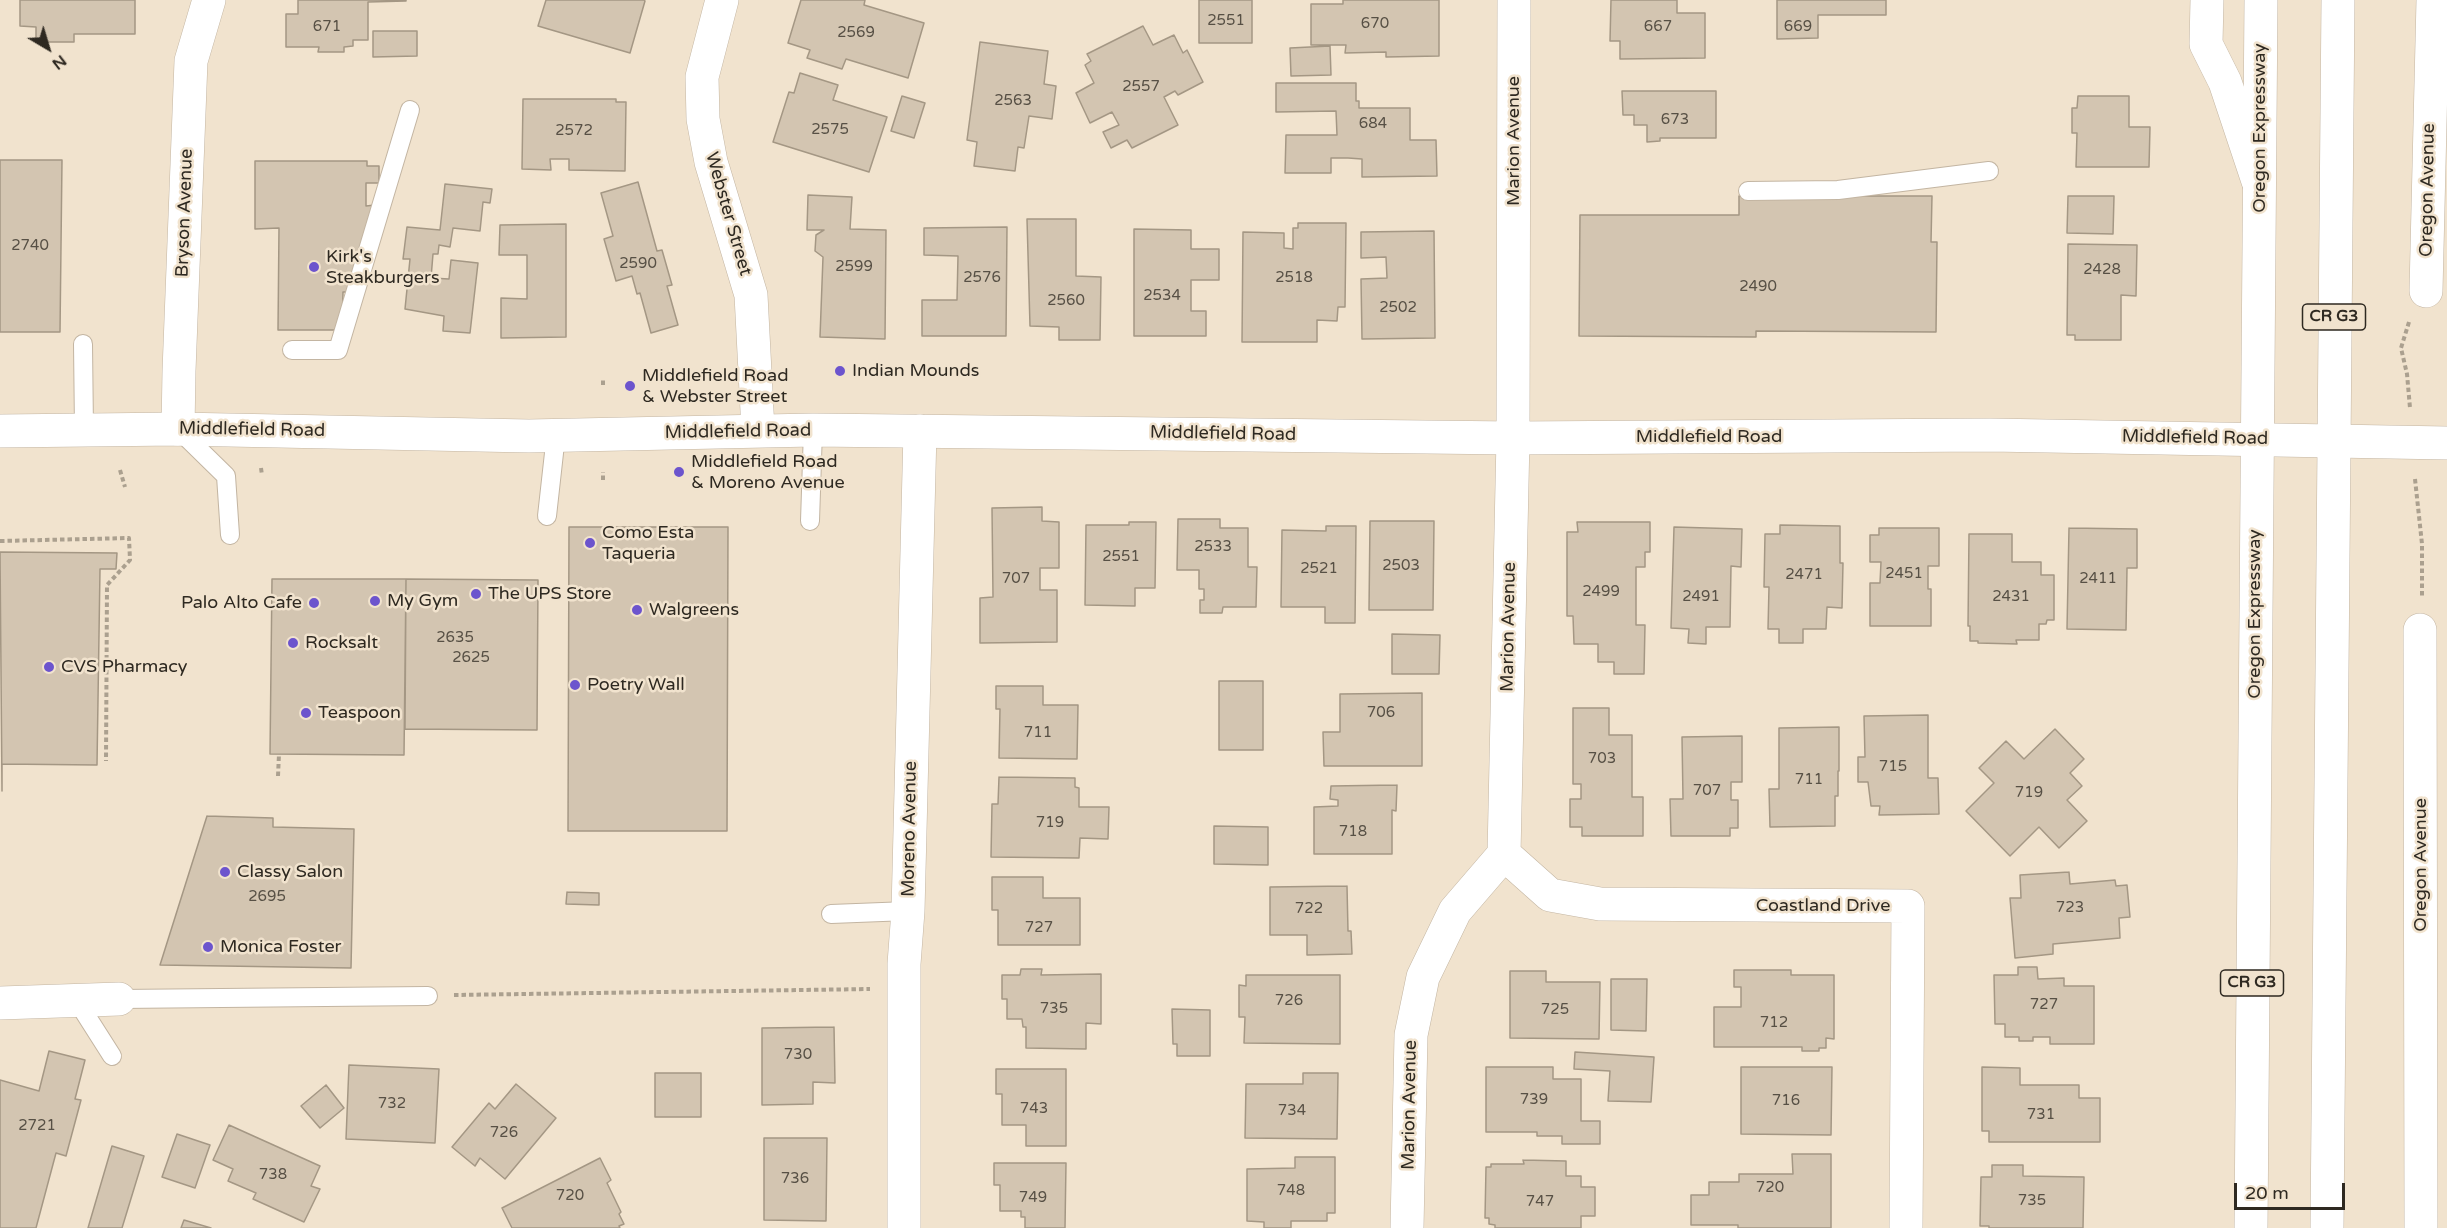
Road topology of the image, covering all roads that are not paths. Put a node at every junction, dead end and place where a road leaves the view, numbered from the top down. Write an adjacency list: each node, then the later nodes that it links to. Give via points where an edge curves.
1 (209, 0): 15 (main road, Bryson Avenue, via 190,61)
2 (722, 0): 17 (main road, Webster Street, via 702,76 703,119 711,162 751,295)
3 (1514, 0): 22 (main road, Marion Avenue)
4 (2207, 0): 10 (main road, via 2206,44 2225,82)
5 (2261, 0): 10 (main road, Oregon Expressway / CR G3)
6 (2338, 0): 24 (main road, CR G3)
7 (2433, 0): 12 (main road, Oregon Avenue)
8 (410, 110): 14 (lane, via 338,350)
9 (1989, 171): 11 (lane, via 1838,190)
10 (2260, 188): 23 (main road, Oregon Expressway / CR G3)
11 (1748, 191)
12 (2426, 291)
13 (83, 345): 16 (lane)
14 (292, 350)
15 (178, 429): 16 (main road, Middlefield Road); 21 (main road, Middlefield Road); 28 (lane, via 226,476)
16 (84, 430): 19 (main road, Middlefield Road)
17 (758, 430): 18 (main road, Middlefield Road); 21 (main road, Middlefield Road)
18 (813, 430): 20 (main road, Middlefield Road); 27 (lane)
19 (0, 431)
20 (920, 431): 22 (main road, Middlefield Road); 31 (main road, Moreno Avenue)
21 (556, 435): 26 (lane)
22 (1513, 438): 23 (main road, Middlefield Road, via 1990,435); 30 (main road, Marion Avenue)
23 (2256, 440): 24 (main road, Middlefield Road); 41 (main road, Oregon Expressway / CR G3)
24 (2333, 440): 25 (main road, Middlefield Road); 42 (main road, CR G3)
25 (2447, 443)
26 (547, 516)
27 (810, 521)
28 (230, 535)
29 (2420, 630): 43 (main road, Oregon Avenue)
30 (1504, 854): 39 (main road, Marion Avenue, via 1455,911 1423,977 1411,1035); 40 (main road, Coastland Drive, via 1550,895 1600,904 1908,906)
31 (908, 911): 32 (lane); 38 (main road, Moreno Avenue, via 904,989)
32 (831, 914)
33 (428, 996): 34 (lane)
34 (119, 999): 35 (main road)
35 (77, 1001): 36 (main road); 37 (lane)
36 (0, 1004)
37 (112, 1056)
38 (904, 1228)
39 (1407, 1228)
40 (1906, 1228)
41 (2251, 1228)
42 (2327, 1228)
43 (2421, 1228)

